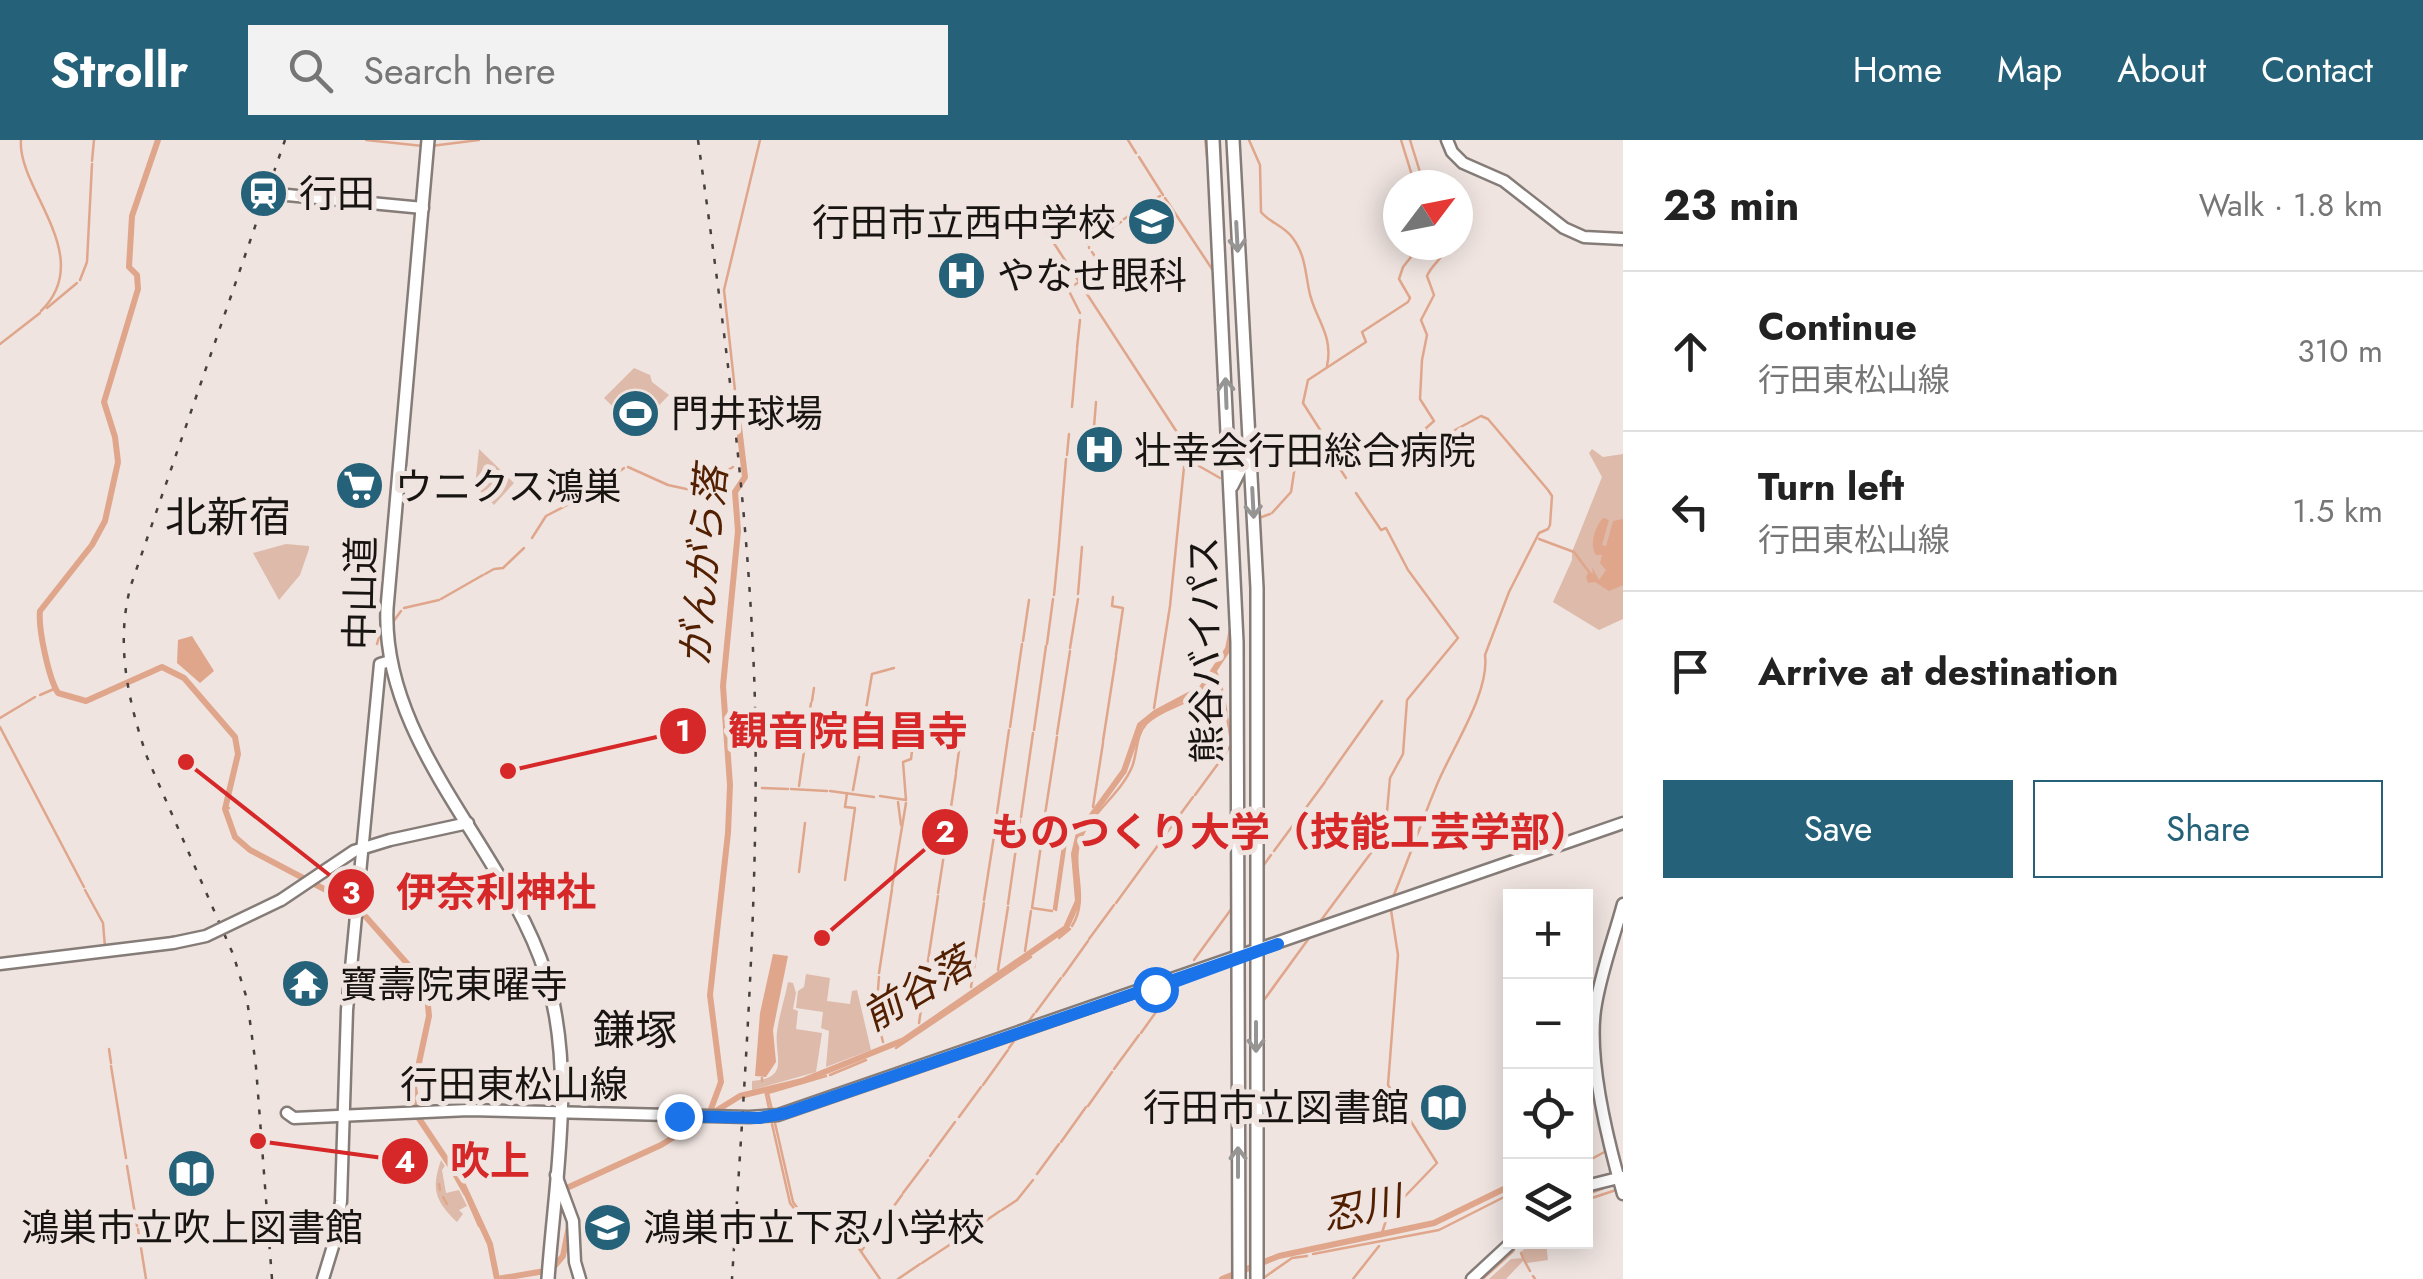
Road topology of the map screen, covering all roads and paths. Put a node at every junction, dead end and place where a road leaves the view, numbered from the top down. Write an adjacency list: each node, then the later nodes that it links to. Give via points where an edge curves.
1 (428, 140): 6 (highway, 中山道)
2 (1212, 140): 9 (highway, 熊谷バイパス)
3 (1233, 140): 8 (highway, 熊谷バイパス, one-way to 8)
4 (1447, 140): 7 (main road, via 1463,164 1514,187 1564,228)
5 (286, 195): 6 (main road)
6 (422, 208): 14 (highway, 中山道, via 387,608)
7 (1623, 239)
8 (1239, 269): 9 (highway, via 1228,294 1237,324); 10 (highway, 熊谷バイパス)
9 (1224, 352): 11 (highway, 熊谷バイパス, one-way to 9)
10 (1247, 406): 11 (highway, via 1235,433 1244,462); 12 (highway, 熊谷バイパス, one-way to 12)
11 (1230, 490): 13 (highway, 熊谷バイパス)
12 (1255, 537): 13 (highway, via 1242,575 1250,606); 15 (highway, 熊谷バイパス)
13 (1237, 642): 16 (highway, 熊谷バイパス)
14 (388, 662): 17 (highway, 中山道, via 410,729); 19 (main road, 行田東松山線, via 380,664)
15 (1256, 662): 16 (highway); 21 (highway, 熊谷バイパス)
16 (1238, 663): 20 (highway, 熊谷バイパス)
17 (466, 824): 19 (main road); 27 (highway, 中山道, via 542,976 554,1030)
18 (1623, 824): 23 (main road, 行田東松山線)
19 (363, 848): 24 (main road, bridge, via 281,900 206,936); 29 (main road, 行田東松山線, via 346,1023)
20 (1237, 869): 21 (highway); 23 (highway, 熊谷バイパス)
21 (1257, 869): 23 (highway, 熊谷バイパス, via 1258,910)
22 (1623, 904): 30 (main road, via 1594,1020 1607,1132)
23 (1247, 954): 25 (highway, 熊谷バイパス); 26 (highway, 熊谷バイパス); 27 (main road, 行田東松山線, via 794,1114 768,1120)
24 (0, 964)
25 (1256, 1006): 26 (highway); 34 (highway, 熊谷バイパス, one-way to 34)
26 (1239, 1009): 38 (highway, 熊谷バイパス, one-way to 26)
27 (558, 1114): 29 (main road, 行田東松山線); 31 (highway, 中山道); 35 (highway, 中山道)
28 (285, 1115): 29 (main road)
29 (345, 1116): 36 (main road, via 337,1232)
30 (1621, 1183): 32 (main road)
31 (560, 1184): 35 (highway, 中山道); 37 (main road)
32 (1593, 1185)
33 (1504, 1249): 39 (main road)
34 (1257, 1267)
35 (547, 1273)
36 (323, 1279)
37 (580, 1279)
38 (1238, 1279)
39 (1472, 1279)

